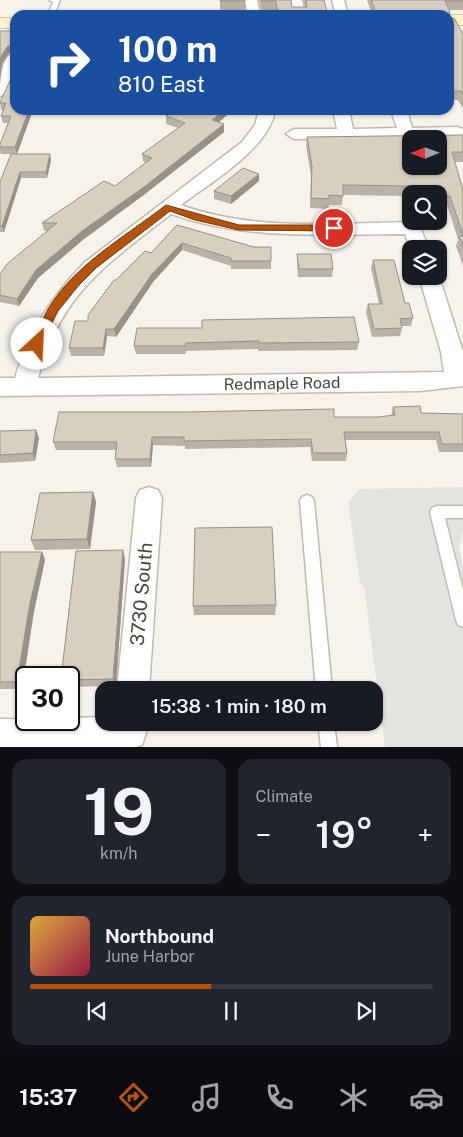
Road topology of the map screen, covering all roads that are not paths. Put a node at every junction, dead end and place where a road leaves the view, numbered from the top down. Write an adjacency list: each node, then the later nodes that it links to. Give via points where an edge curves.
1 (52, 0): 2 (lane)
2 (57, 0)
3 (10, 68): 4 (street)
4 (0, 92)
5 (266, 115): 14 (street, via 260,131 248,145)
6 (342, 115): 12 (street)
7 (401, 115): 8 (street)
8 (405, 130)
9 (402, 132): 12 (street)
10 (448, 132): 11 (street)
11 (457, 132)
12 (346, 133): 13 (street)
13 (294, 134)
14 (169, 207): 15 (street, via 239,228 412,228); 18 (street, via 92,266 53,310 32,355)
15 (417, 240)
16 (432, 285): 18 (street, Redmaple Road, via 457,379)
17 (0, 386): 18 (street, Redmaple Road)
18 (24, 386)
19 (149, 498): 23 (street, 3730 South)
20 (307, 501): 24 (lane)
21 (463, 512): 22 (lane, via 437,512)
22 (463, 620)
23 (134, 681)
24 (323, 681)
25 (110, 731): 28 (street)
26 (327, 731): 29 (lane)
27 (0, 736): 28 (street)
28 (45, 741)
29 (329, 747)

